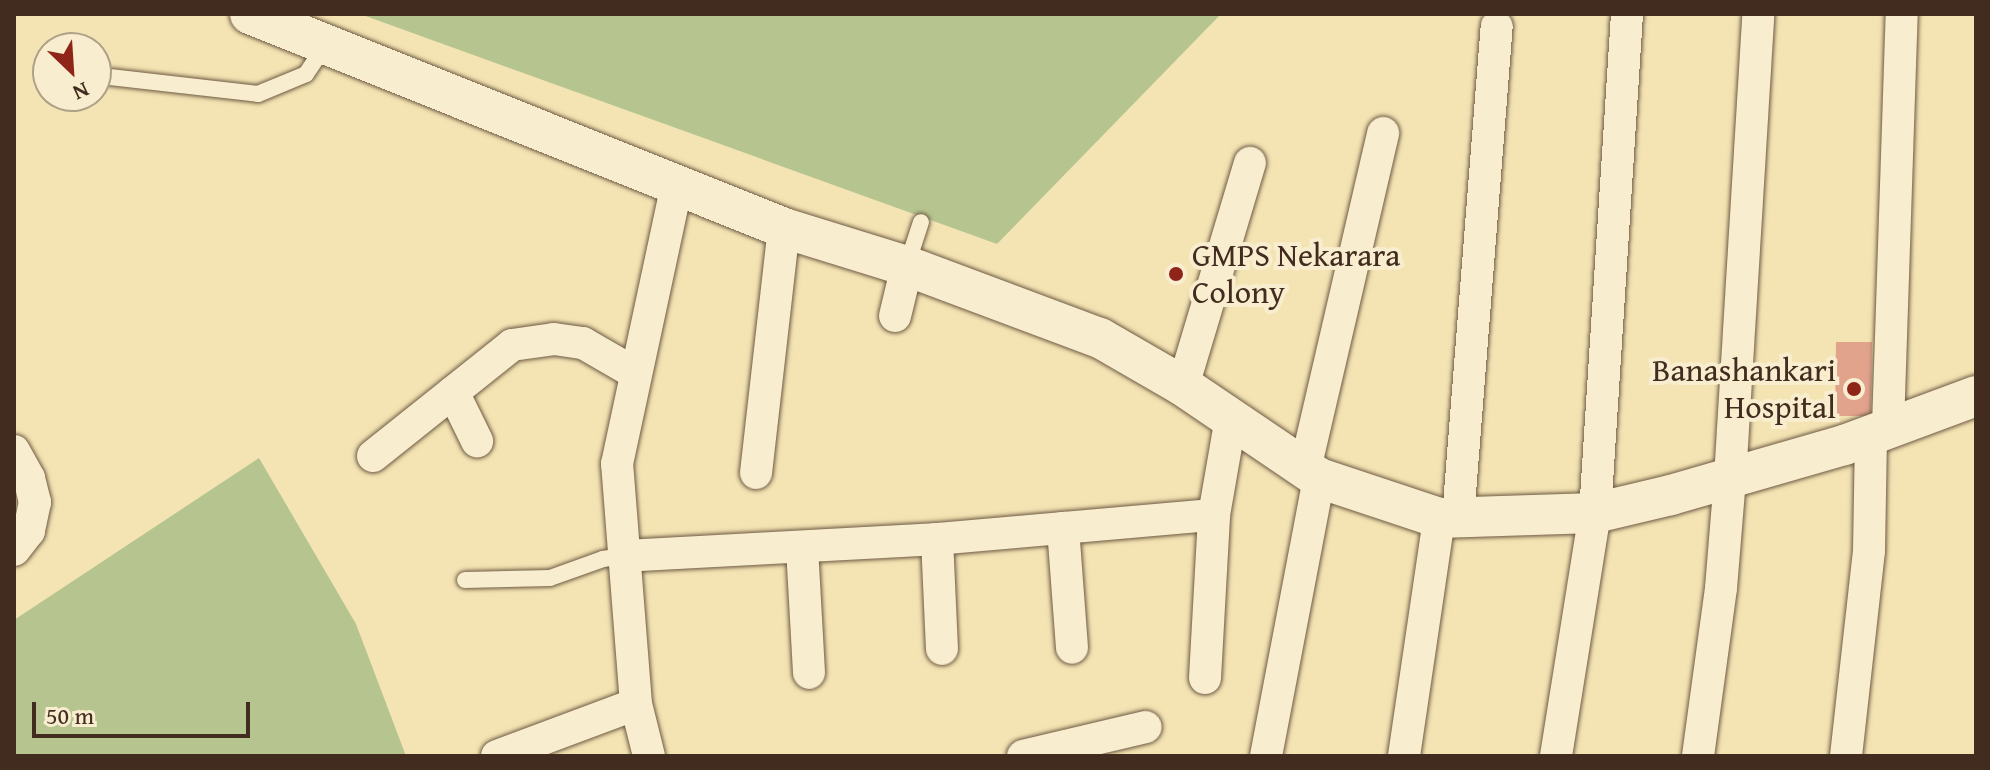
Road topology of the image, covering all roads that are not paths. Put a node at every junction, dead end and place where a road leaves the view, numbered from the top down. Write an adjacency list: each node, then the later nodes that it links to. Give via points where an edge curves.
1 (250, 14): 6 (street)
2 (1627, 14): 27 (street)
3 (1758, 14): 26 (street)
4 (1902, 14): 20 (street)
5 (1497, 27): 29 (street)
6 (326, 44): 7 (lane, via 306,74 258,94); 10 (street)
7 (112, 77)
8 (1383, 133): 25 (street)
9 (1250, 163): 16 (street)
10 (677, 185): 12 (street); 15 (street)
11 (921, 222): 13 (lane)
12 (784, 228): 13 (street); 24 (street)
13 (907, 266): 14 (street); 16 (street, via 1100,338)
14 (895, 316)
15 (635, 373): 17 (street, via 583,343 554,339 512,345); 34 (street, via 617,464)
16 (1183, 386): 19 (street)
17 (453, 392): 21 (street); 23 (street)
18 (1976, 396): 20 (street)
19 (1231, 418): 25 (street); 28 (street)
20 (1880, 431): 26 (street); 49 (street)
21 (477, 441)
22 (14, 451): 33 (street, via 35,502 29,531)
23 (373, 456)
24 (756, 473)
25 (1312, 474): 29 (street); 45 (street)
26 (1730, 478): 27 (street); 48 (street)
27 (1595, 513): 29 (street); 47 (street)
28 (1214, 515): 30 (street); 39 (street)
29 (1449, 518): 46 (street)
30 (1063, 528): 31 (street); 36 (street)
31 (937, 539): 32 (street); 37 (street)
32 (802, 547): 34 (street); 38 (street)
33 (14, 550)
34 (623, 556): 35 (lane, via 550,578); 40 (street)
35 (465, 580)
36 (1072, 648)
37 (942, 649)
38 (809, 673)
39 (1205, 678)
40 (636, 704): 42 (street); 43 (street)
41 (1146, 727): 44 (street)
42 (497, 756)
43 (649, 756)
44 (1023, 756)
45 (1266, 756)
46 (1404, 756)
47 (1556, 756)
48 (1698, 756)
49 (1846, 756)

